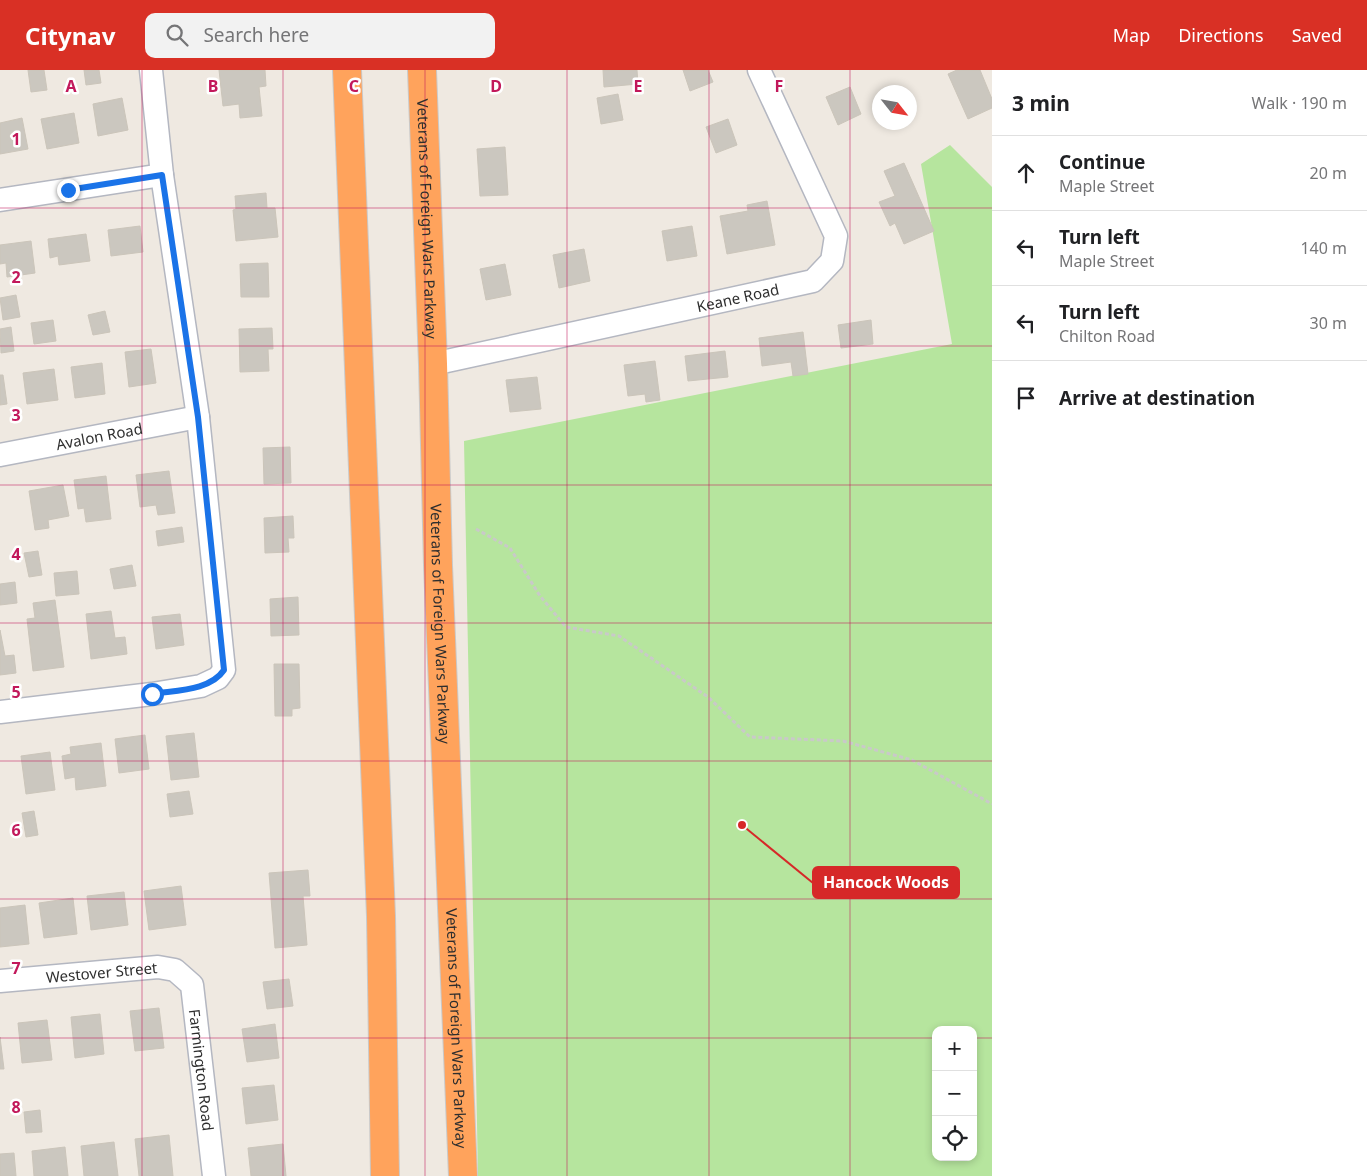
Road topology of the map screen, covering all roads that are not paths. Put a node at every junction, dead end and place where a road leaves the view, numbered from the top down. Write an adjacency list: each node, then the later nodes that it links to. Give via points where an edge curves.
1 (151, 70): 5 (street)
2 (348, 70): 14 (highway, via 381,907)
3 (422, 70): 7 (highway, Veterans of Foreign Wars Parkway)
4 (759, 70): 7 (street, Keane Road, via 836,236 832,261 813,281)
5 (162, 175): 6 (street); 8 (street)
6 (0, 200)
7 (433, 364): 15 (highway, Veterans of Foreign Wars Parkway)
8 (198, 417): 9 (street, Avalon Road); 10 (street, via 224,670 218,678 201,686)
9 (0, 455)
10 (0, 712)
11 (175, 970): 12 (street, Westover Street, via 158,967); 13 (street, Farmington Road, via 192,985)
12 (0, 981)
13 (214, 1176)
14 (385, 1176)
15 (463, 1176)

